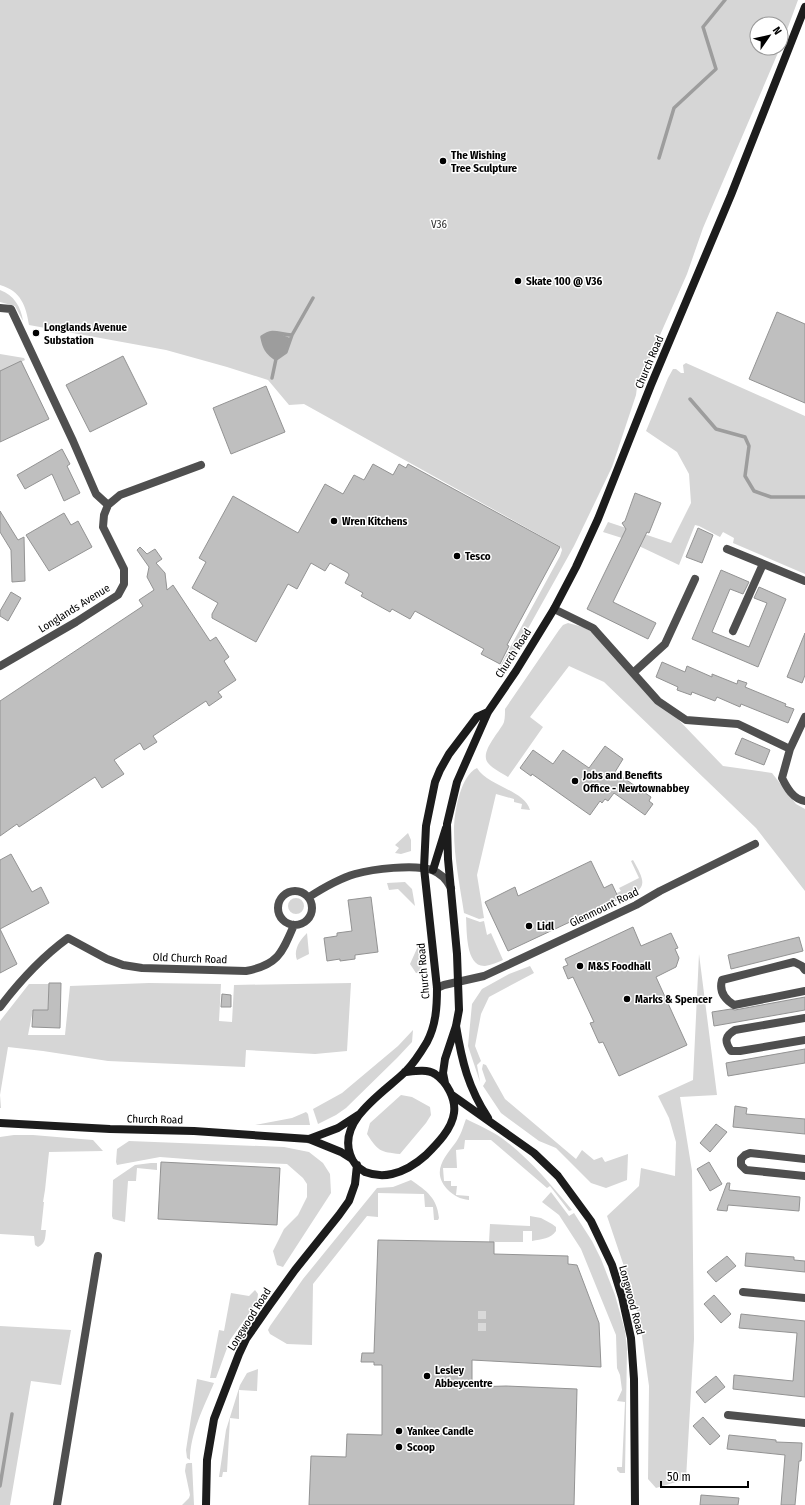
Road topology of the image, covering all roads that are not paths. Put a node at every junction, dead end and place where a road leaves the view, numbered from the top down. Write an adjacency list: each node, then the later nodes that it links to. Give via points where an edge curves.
1 (805, 7): 9 (street, Church Road, via 598,519)
2 (0, 308): 4 (street, via 11,309 96,494)
3 (201, 465): 4 (street, via 120,495)
4 (108, 505): 11 (street, Longlands Avenue, via 103,527 124,569 124,584 118,595)
5 (727, 549): 6 (street)
6 (763, 564): 8 (street); 10 (street)
7 (695, 579): 12 (street, via 665,644)
8 (805, 581)
9 (554, 609): 12 (street, via 593,628); 13 (street, Church Road)
10 (733, 631)
11 (0, 666)
12 (633, 673): 15 (street, via 658,701 686,720 738,724)
13 (488, 712): 17 (street, Church Road, via 457,782); 19 (street, Church Road, via 477,717 449,754 435,782 426,826)
14 (805, 716): 15 (street)
15 (790, 749): 16 (street, via 782,778 786,787 798,800)
16 (805, 801)
17 (447, 824): 20 (street); 21 (street, Church Road)
18 (755, 844): 25 (street, Glenmount Road, via 510,964 484,976)
19 (424, 868): 20 (street); 22 (street, via 393,868 355,874); 26 (street, Church Road)
20 (433, 870): 21 (street, via 444,877)
21 (451, 889): 25 (street, Church Road)
22 (308, 897): 23 (street, via 311,902 311,913 305,922); 23 (street, via 305,893 294,890 284,893 278,901 280,916 284,921)
23 (294, 925): 28 (street, Old Church Road, via 277,957 261,968 246,971 142,968 123,965 68,938)
24 (805, 970): 27 (street, via 794,962 722,980 721,984 723,995 734,1005)
25 (459, 982): 26 (street, Glenmount Road); 31 (street, Church Road)
26 (437, 988): 33 (street, Church Road, via 437,1008 432,1030 416,1060)
27 (805, 991)
28 (4, 996): 29 (street)
29 (0, 1007)
30 (805, 1018): 32 (street, via 735,1030 726,1040 731,1051 740,1051)
31 (456, 1026): 34 (street, Church Road, via 445,1059); 37 (street, via 466,1074)
32 (805, 1040)
33 (405, 1072): 34 (street, via 427,1071); 36 (street)
34 (445, 1083): 35 (street)
35 (452, 1095): 37 (street, Longwood Road); 41 (street, via 454,1113 448,1129 419,1162 404,1171 387,1176 364,1171)
36 (360, 1114): 39 (street, Church Road, via 338,1128); 41 (street, via 351,1129 348,1143 348,1150)
37 (490, 1120): 50 (street, Longwood Road, via 534,1153 558,1176 591,1221 612,1265 631,1338)
38 (0, 1123): 39 (street, Church Road, via 194,1131)
39 (308, 1139): 41 (street, Church Road, via 341,1152)
40 (805, 1159): 42 (street, via 750,1153 741,1159 741,1165 746,1170)
41 (354, 1162): 49 (street, Longwood Road, via 355,1184 349,1201 269,1306 246,1339 239,1354 214,1419 207,1460)
42 (805, 1176)
43 (98, 1256): 48 (street)
44 (743, 1292): 45 (street)
45 (805, 1298)
46 (728, 1414): 47 (street)
47 (805, 1423)
48 (56, 1505)
49 (206, 1505)
50 (635, 1505)

